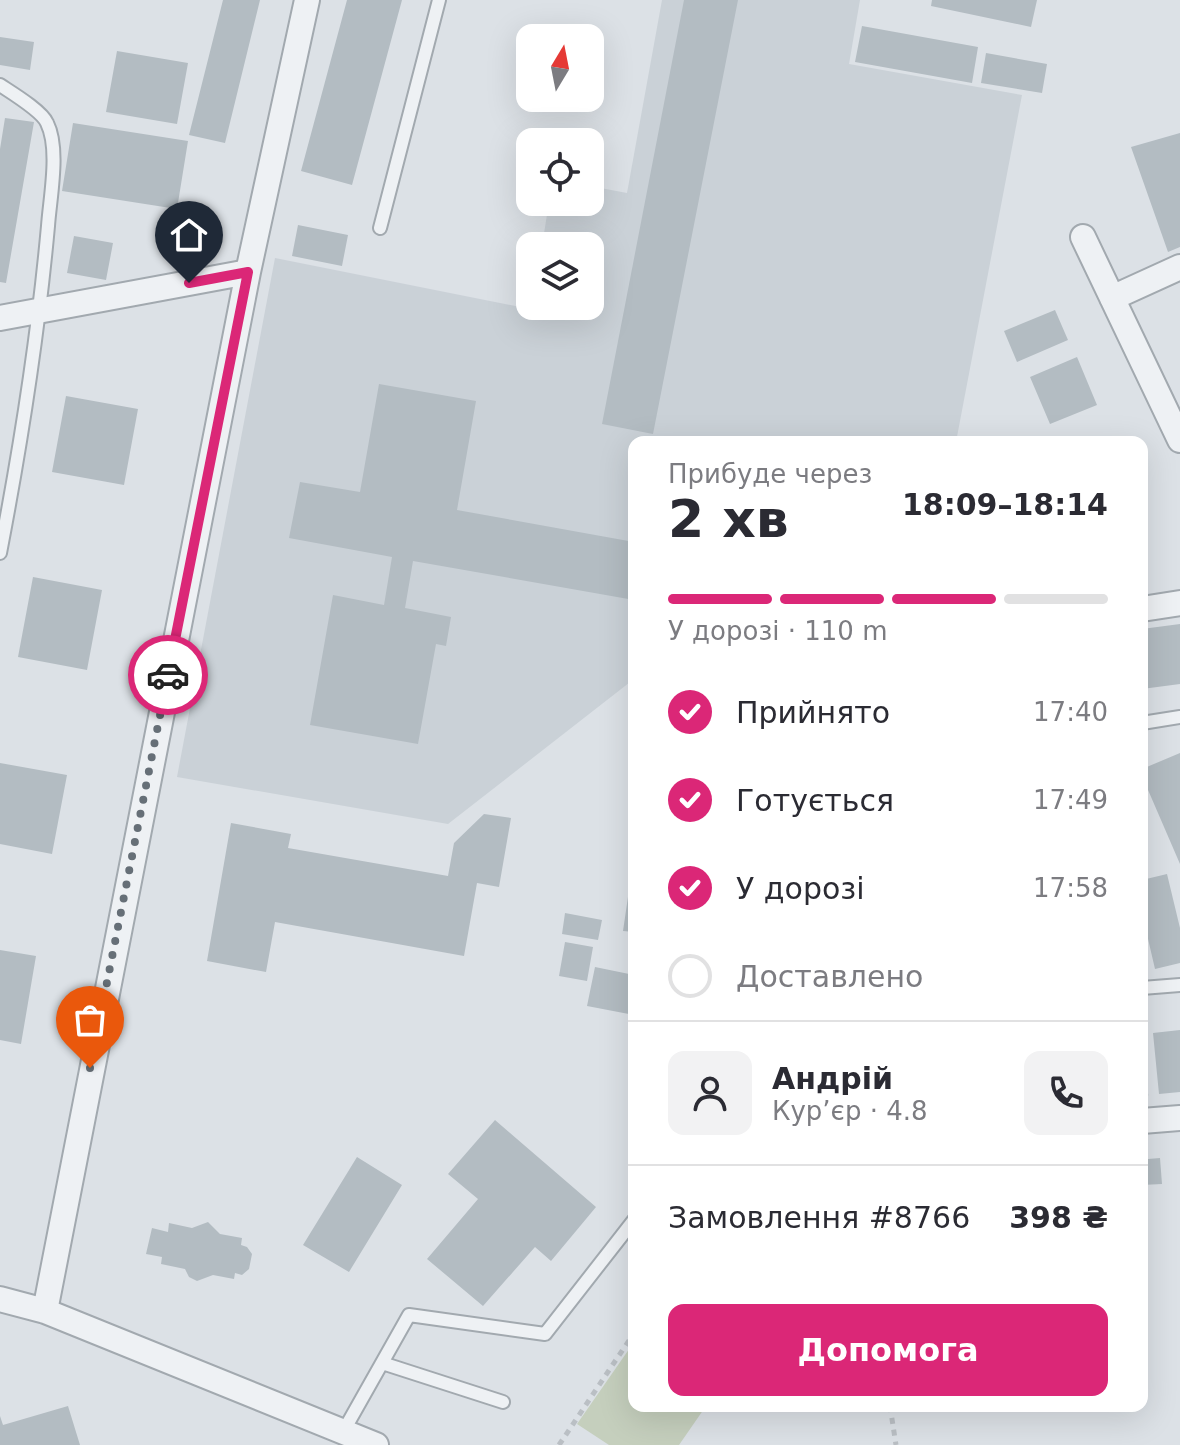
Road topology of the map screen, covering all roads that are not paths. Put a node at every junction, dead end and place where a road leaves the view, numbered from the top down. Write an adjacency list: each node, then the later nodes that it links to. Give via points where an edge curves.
1 (307, 0): 7 (street)
2 (439, 0): 4 (lane)
3 (0, 85): 9 (lane, via 41,113 49,125 53,164)
4 (380, 228)
5 (1083, 237): 8 (street)
6 (1180, 267): 8 (street)
7 (248, 272): 9 (street); 23 (street)
8 (1112, 298): 11 (street)
9 (40, 309): 10 (street); 12 (lane)
10 (0, 318)
11 (1180, 440)
12 (0, 553)
13 (1180, 603): 14 (street)
14 (1148, 608)
15 (1180, 717): 16 (lane)
16 (1148, 722)
17 (1180, 985): 18 (lane)
18 (1148, 988)
19 (1148, 1115): 20 (street)
20 (1180, 1118)
21 (628, 1228): 24 (lane, via 545,1334 409,1315)
22 (0, 1299): 23 (street)
23 (45, 1311): 26 (street)
24 (382, 1363): 25 (lane); 26 (lane)
25 (503, 1402)
26 (343, 1432): 27 (street)
27 (376, 1445)

